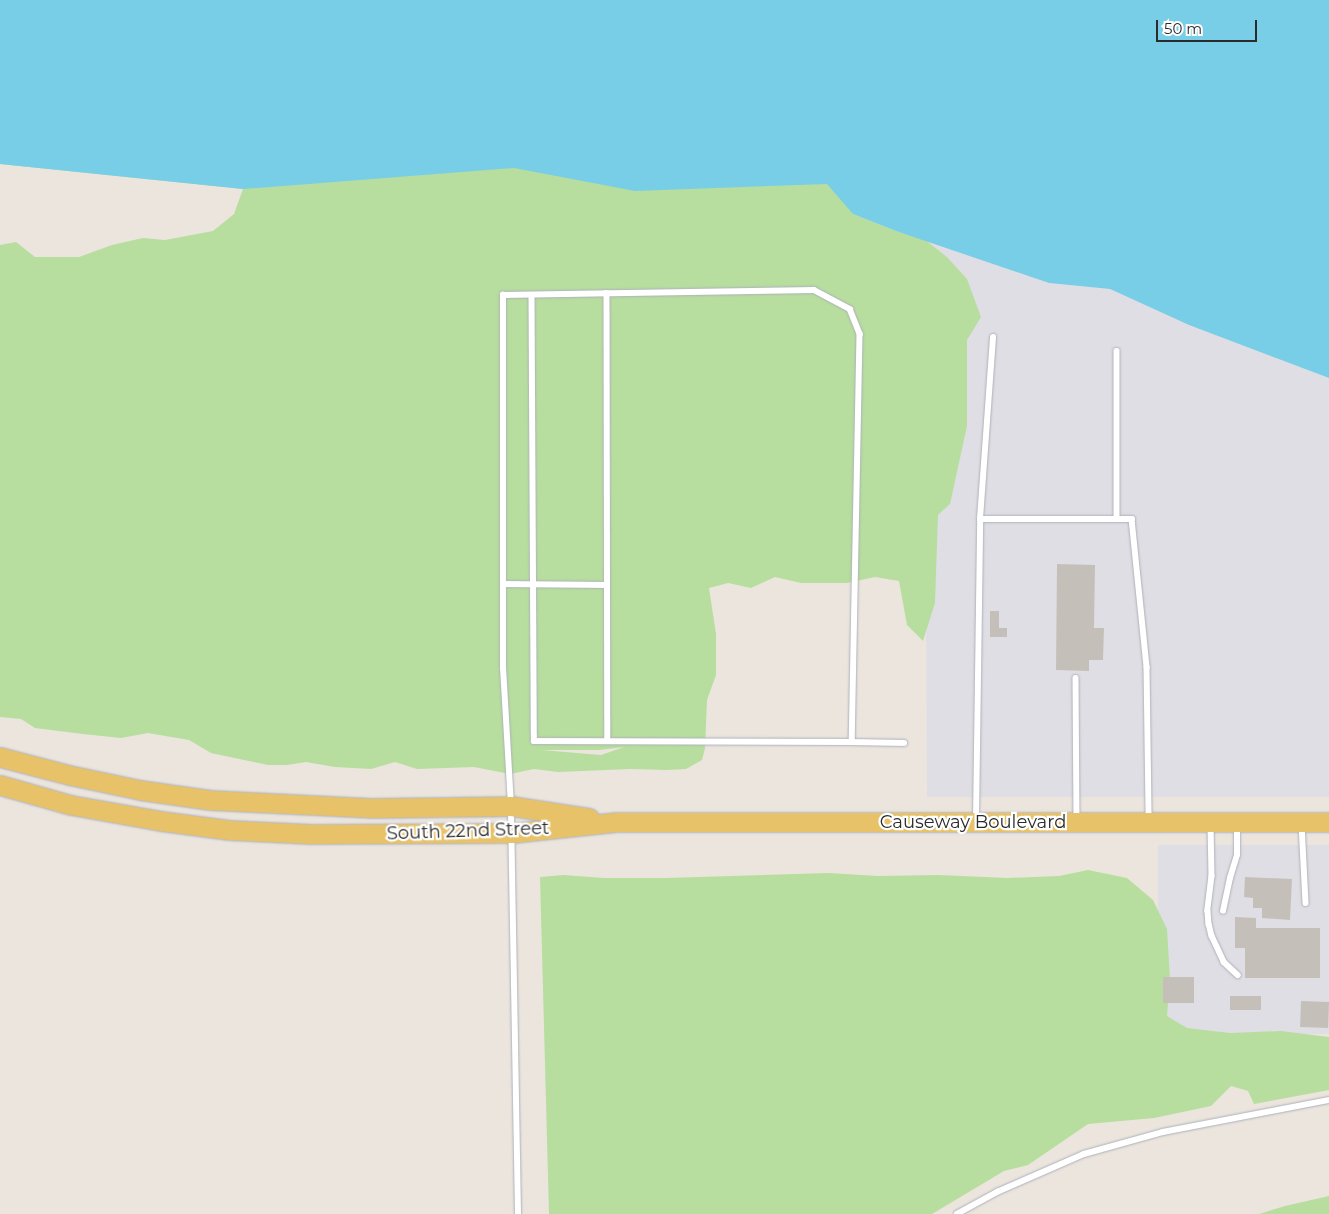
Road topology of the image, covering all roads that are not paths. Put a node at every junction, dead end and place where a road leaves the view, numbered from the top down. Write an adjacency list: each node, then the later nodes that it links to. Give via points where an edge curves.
1 (607, 293): 2 (lane); 9 (lane); 12 (lane, via 814,290 850,308 860,334)
2 (532, 295): 7 (lane, via 503,296); 8 (lane)
3 (993, 337): 6 (lane)
4 (1117, 351): 5 (lane)
5 (1117, 518): 6 (lane); 20 (lane, via 1132,518 1147,667)
6 (980, 519): 18 (lane)
7 (504, 584): 8 (lane); 16 (lane, via 503,668)
8 (533, 584): 9 (lane); 11 (lane, via 534,741)
9 (607, 585): 11 (lane)
10 (1076, 678): 19 (lane)
11 (608, 741): 12 (lane)
12 (852, 742): 13 (lane)
13 (904, 743)
14 (0, 757): 16 (main road, South 22nd Street, via 131,788 210,800 371,808)
15 (0, 785): 25 (main road, South 22nd Street, via 71,805 229,830 312,834)
16 (511, 806): 17 (main road, South 22nd Street); 25 (lane)
17 (617, 822): 18 (main road, Causeway Boulevard); 25 (main road, South 22nd Street)
18 (976, 822): 19 (main road, Causeway Boulevard)
19 (1077, 822): 20 (main road, Causeway Boulevard)
20 (1149, 822): 21 (main road, Causeway Boulevard)
21 (1211, 822): 22 (main road, Causeway Boulevard); 28 (lane, via 1209,924 1224,962)
22 (1237, 822): 23 (main road, Causeway Boulevard); 27 (lane, via 1237,855)
23 (1302, 822): 24 (main road, Causeway Boulevard); 26 (lane)
24 (1329, 822)
25 (512, 833): 30 (lane)
26 (1306, 903)
27 (1223, 911)
28 (1238, 975)
29 (1329, 1100): 31 (lane, via 1163,1132 1084,1154 997,1192)
30 (518, 1214)
31 (957, 1214)

